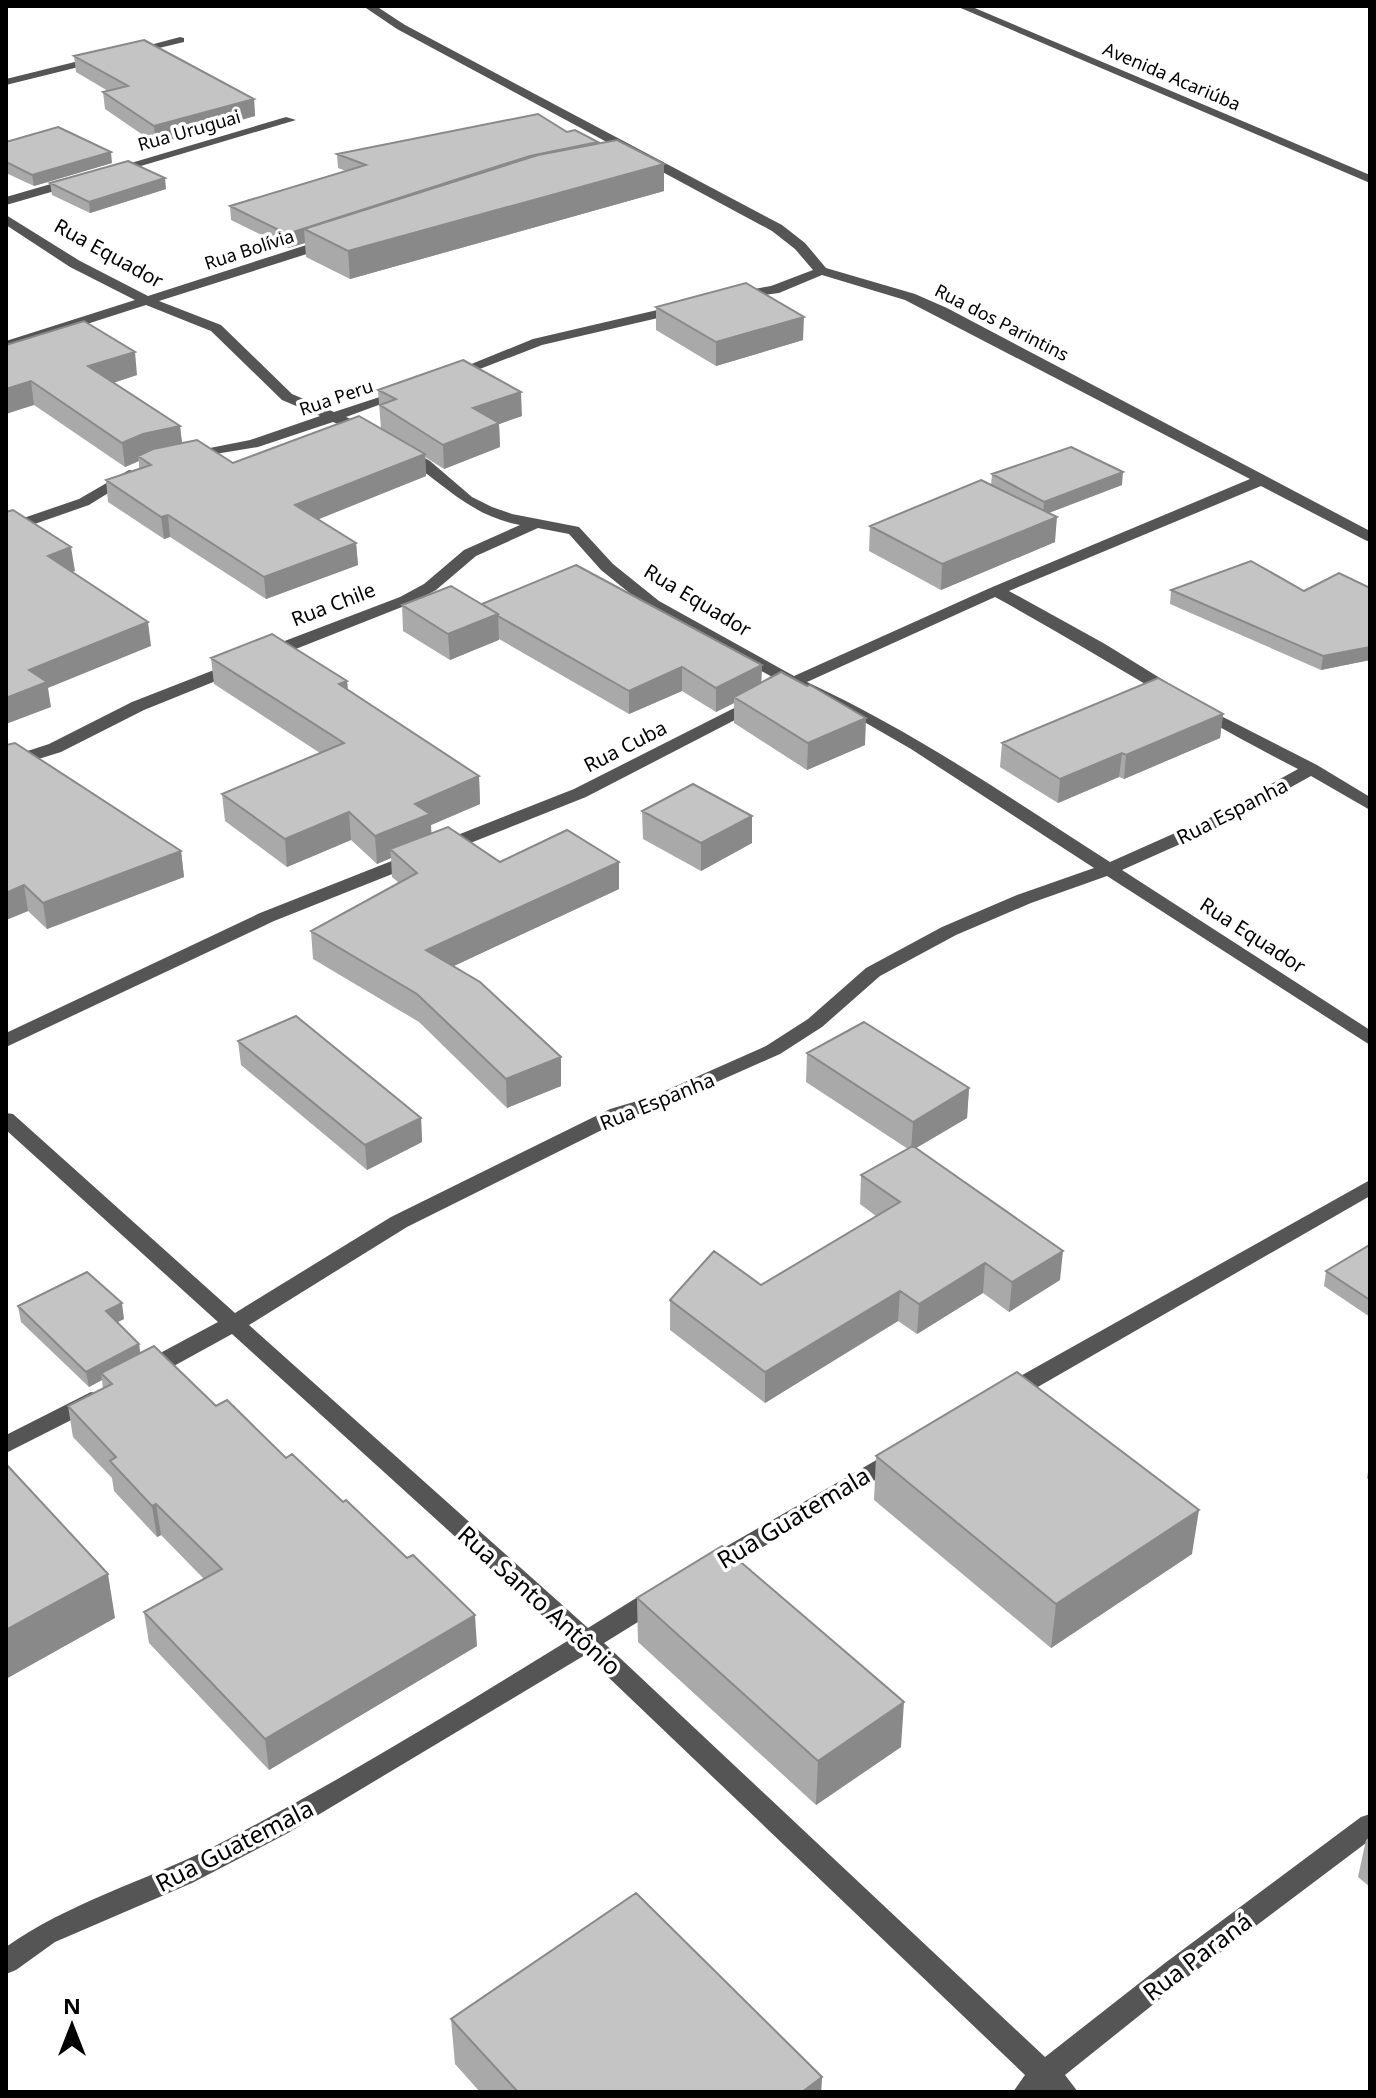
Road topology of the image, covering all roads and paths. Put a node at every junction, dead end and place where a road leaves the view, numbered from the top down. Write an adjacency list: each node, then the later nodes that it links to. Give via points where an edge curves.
1 (368, 6): 8 (street, Rua dos Parintins)
2 (961, 6): 10 (street, Avenida Acariúba)
3 (180, 40): 4 (street)
4 (122, 54)
5 (108, 57): 6 (street)
6 (6, 82)
7 (290, 120): 11 (street, Rua Uruguai)
8 (643, 154): 9 (street); 14 (street, Rua dos Parintins, via 777,228)
9 (615, 159)
10 (1370, 179)
11 (6, 201)
12 (6, 219): 16 (street, Rua Equador, via 75,264)
13 (350, 236): 16 (street, Rua Bolívia)
14 (821, 271): 15 (street, via 774,290); 24 (street, Rua dos Parintins, via 942,311 1231,461)
15 (722, 299)
16 (147, 301): 18 (street, Rua Bolívia); 21 (street, Rua Equador, via 216,328 276,388 304,406)
17 (700, 304): 19 (street, via 538,342)
18 (6, 346)
19 (439, 380)
20 (413, 390): 21 (street, Rua Peru)
21 (334, 416): 22 (street, Rua Peru, via 253,444); 25 (street, Rua Equador, via 425,464 467,500)
22 (174, 459)
23 (139, 469): 26 (street, via 84,502)
24 (1259, 481): 27 (street, Rua dos Parintins); 28 (street, Rua Cuba)
25 (534, 524): 29 (street, Rua Equador, via 574,530 607,567 653,604); 30 (street, Rua Chile, via 470,553 406,600 167,693 55,748)
26 (6, 529)
27 (1370, 537)
28 (996, 591): 29 (street, Rua Cuba); 31 (street, via 1217,721)
29 (793, 682): 33 (street, Rua Equador, via 917,745); 35 (street, Rua Cuba, via 580,793 267,917)
30 (6, 764)
31 (1311, 769): 32 (street); 33 (street, Rua Espanha, via 1217,821)
32 (1370, 805)
33 (1112, 868): 34 (street, Rua Equador); 38 (street, Rua Espanha, via 949,931 873,972 815,1023 773,1050 617,1114 399,1222)
34 (1370, 1039)
35 (6, 1041)
36 (6, 1119): 38 (street, Rua Santo Antônio)
37 (1370, 1187): 39 (street)
38 (235, 1323): 41 (street, Rua Espanha); 42 (street, Rua Santo Antônio)
39 (986, 1405)
40 (918, 1444): 42 (street, Rua Guatemala)
41 (6, 1445)
42 (585, 1640): 44 (street, Rua Guatemala, via 279,1825 182,1875 45,1934); 45 (street, Rua Santo Antônio)
43 (1370, 1825): 45 (street, Rua Paraná, via 1175,1971)
44 (6, 1962)
45 (1045, 2086)

